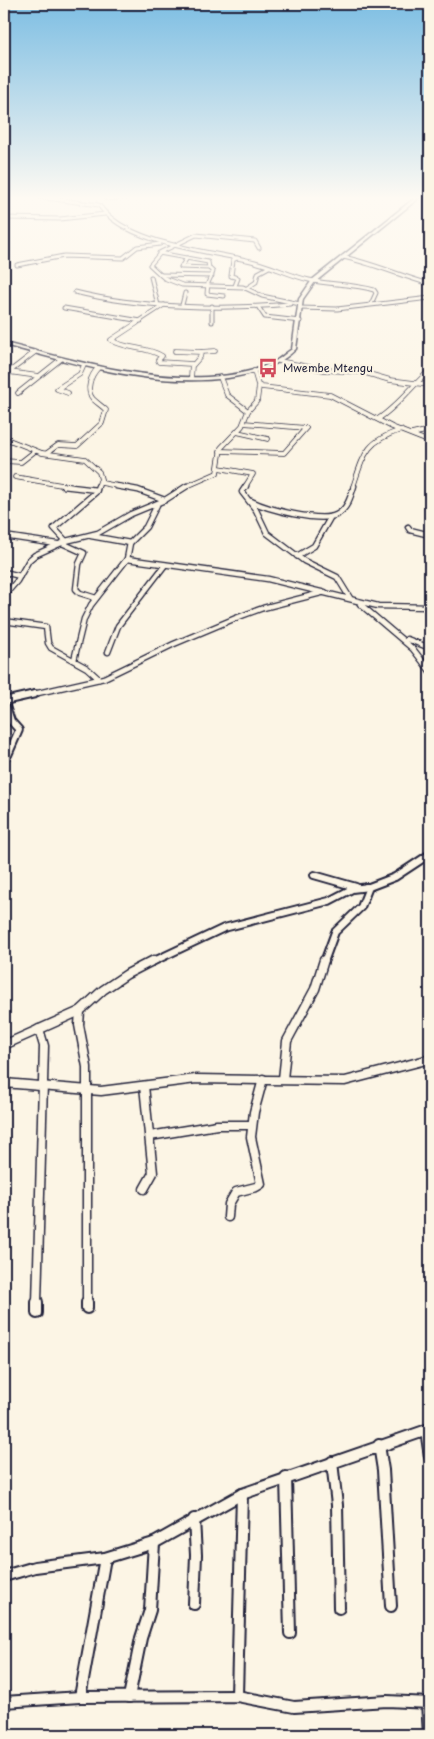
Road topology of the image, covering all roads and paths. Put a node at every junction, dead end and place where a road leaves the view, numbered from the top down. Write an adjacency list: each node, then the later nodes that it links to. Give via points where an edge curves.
1 (151, 278): 20 (street)
2 (167, 278): 11 (street, via 183,286)
3 (211, 278): 11 (street)
4 (238, 278): 13 (street)
5 (257, 278): 14 (street)
6 (304, 278): 9 (street)
7 (316, 278): 9 (main road)
8 (408, 278): 10 (street)
9 (313, 281): 19 (street, via 374,290 376,293); 22 (main road)
10 (430, 284)
11 (208, 285): 12 (street); 17 (street, via 208,294)
12 (228, 286): 13 (street); 17 (street)
13 (235, 286): 14 (street)
14 (247, 288): 22 (street, via 262,296)
15 (75, 292): 20 (street)
16 (185, 293): 21 (street)
17 (224, 296): 25 (street)
18 (430, 298): 19 (street)
19 (371, 304): 22 (street, via 333,309)
20 (158, 305): 23 (street)
21 (182, 305): 23 (street); 24 (street)
22 (299, 305): 27 (street); 28 (main road)
23 (164, 306): 29 (street)
24 (212, 306): 25 (street); 30 (street)
25 (224, 306): 27 (street)
26 (64, 308): 29 (street)
27 (259, 308): 28 (street, via 266,317)
28 (300, 320): 37 (main road, via 294,349)
29 (141, 321): 39 (street, via 111,340 121,346 154,351 162,356 159,362)
30 (212, 322)
31 (4, 344): 34 (main road)
32 (175, 351): 35 (street)
33 (215, 351): 35 (street)
34 (35, 352): 36 (main road); 43 (street, via 9,372)
35 (202, 352): 39 (street)
36 (61, 359): 38 (main road); 43 (street)
37 (279, 361): 42 (main road); 46 (street, via 324,370 362,372)
38 (84, 365): 40 (main road); 50 (street, via 80,374 57,389)
39 (193, 365): 45 (street)
40 (98, 368): 45 (main road, via 142,376); 63 (street, via 90,377 90,389 93,399 106,410 102,424 77,446 58,445)
41 (430, 370): 46 (street)
42 (254, 371): 44 (main road); 48 (street)
43 (38, 376): 49 (street)
44 (220, 377): 45 (main road); 51 (street, via 227,395)
45 (191, 378)
46 (416, 384): 47 (street); 52 (street)
47 (430, 385)
48 (259, 386): 51 (street, via 257,401); 52 (street, via 330,395)
49 (18, 393)
50 (68, 393)
51 (248, 411): 53 (street)
52 (378, 419): 54 (street)
53 (244, 423): 56 (street); 62 (street, via 306,428 284,454)
54 (401, 430): 57 (street); 72 (street, via 370,445 343,512)
55 (430, 430): 57 (street)
56 (237, 432): 59 (street); 62 (street)
57 (412, 434): 60 (street)
58 (4, 438): 61 (street)
59 (268, 439)
60 (430, 442)
61 (36, 451): 63 (street); 64 (street, via 23,462)
62 (220, 451): 65 (street)
63 (47, 453): 67 (street, via 86,459 99,472)
64 (4, 460)
65 (219, 468): 69 (street, via 213,476 190,484); 70 (street, via 253,474 242,492)
66 (15, 477): 68 (street)
67 (100, 481): 68 (street); 69 (street)
68 (97, 490): 77 (street, via 54,526)
69 (165, 500): 71 (street)
70 (250, 501): 72 (street, via 263,507); 79 (street, via 267,532)
71 (158, 504): 76 (street); 78 (street, via 147,525)
72 (330, 518): 79 (street, via 314,546)
73 (408, 527): 74 (street)
74 (430, 535)
75 (4, 536): 77 (street)
76 (90, 536): 77 (street); 78 (street)
77 (62, 543): 83 (street, via 32,558); 86 (street, via 84,553 78,564 76,589)
78 (130, 543): 80 (street)
79 (297, 556): 87 (street, via 337,577)
80 (127, 560): 81 (street); 86 (street)
81 (166, 565): 84 (street, via 268,579); 93 (street, via 118,626)
82 (4, 572): 83 (street)
83 (20, 576): 85 (street)
84 (325, 592): 87 (street); 96 (street, via 250,612)
85 (4, 596)
86 (96, 598): 94 (street, via 84,619)
87 (350, 598): 88 (street)
88 (357, 602): 89 (street, via 385,607); 91 (street)
89 (430, 607)
90 (4, 621): 94 (street, via 46,627 49,645)
91 (399, 636): 92 (street); 95 (street)
92 (430, 648)
93 (108, 652)
94 (74, 660): 96 (street, via 91,669)
95 (430, 671)
96 (99, 679): 97 (street)
97 (4, 700): 98 (street, via 11,721 19,730)
98 (4, 758)
99 (430, 854): 101 (street, via 395,877)
100 (314, 875): 101 (street, via 345,885)
101 (369, 887): 102 (street, via 352,890 329,901 224,928 195,940 127,974); 107 (street, via 358,911 330,941 315,989 287,1041)
102 (80, 1010): 103 (street); 111 (street, via 81,1040 86,1055)
103 (39, 1029): 104 (street); 110 (street, via 44,1046)
104 (4, 1045)
105 (430, 1059): 107 (street, via 345,1081)
106 (263, 1079): 107 (street); 109 (street, via 196,1079); 112 (street)
107 (284, 1079)
108 (4, 1083): 110 (street)
109 (144, 1086): 111 (street); 113 (street)
110 (43, 1087): 111 (street); 117 (street)
111 (86, 1090): 116 (street)
112 (251, 1125): 113 (street, via 225,1124); 115 (street, via 260,1184 236,1191 229,1203)
113 (150, 1136): 114 (street, via 153,1175)
114 (144, 1189)
115 (228, 1217)
116 (86, 1308)
117 (37, 1313)
118 (428, 1430): 119 (street); 120 (street)
119 (379, 1445): 121 (street); 129 (street)
120 (430, 1458)
121 (332, 1462): 122 (street); 130 (street, via 337,1505)
122 (286, 1477): 123 (street); 131 (street)
123 (242, 1494): 124 (street); 132 (street)
124 (194, 1519): 125 (street); 128 (street)
125 (154, 1543): 126 (street); 134 (street, via 150,1610)
126 (105, 1558): 127 (street, via 36,1567); 133 (street)
127 (4, 1576)
128 (194, 1604)
129 (391, 1606)
130 (339, 1608)
131 (290, 1633)
132 (237, 1696): 134 (street); 136 (street, via 294,1707 387,1701)
133 (80, 1697): 134 (street); 135 (street)
134 (129, 1698)
135 (4, 1702)
136 (429, 1703): 137 (street)
137 (429, 1735)

